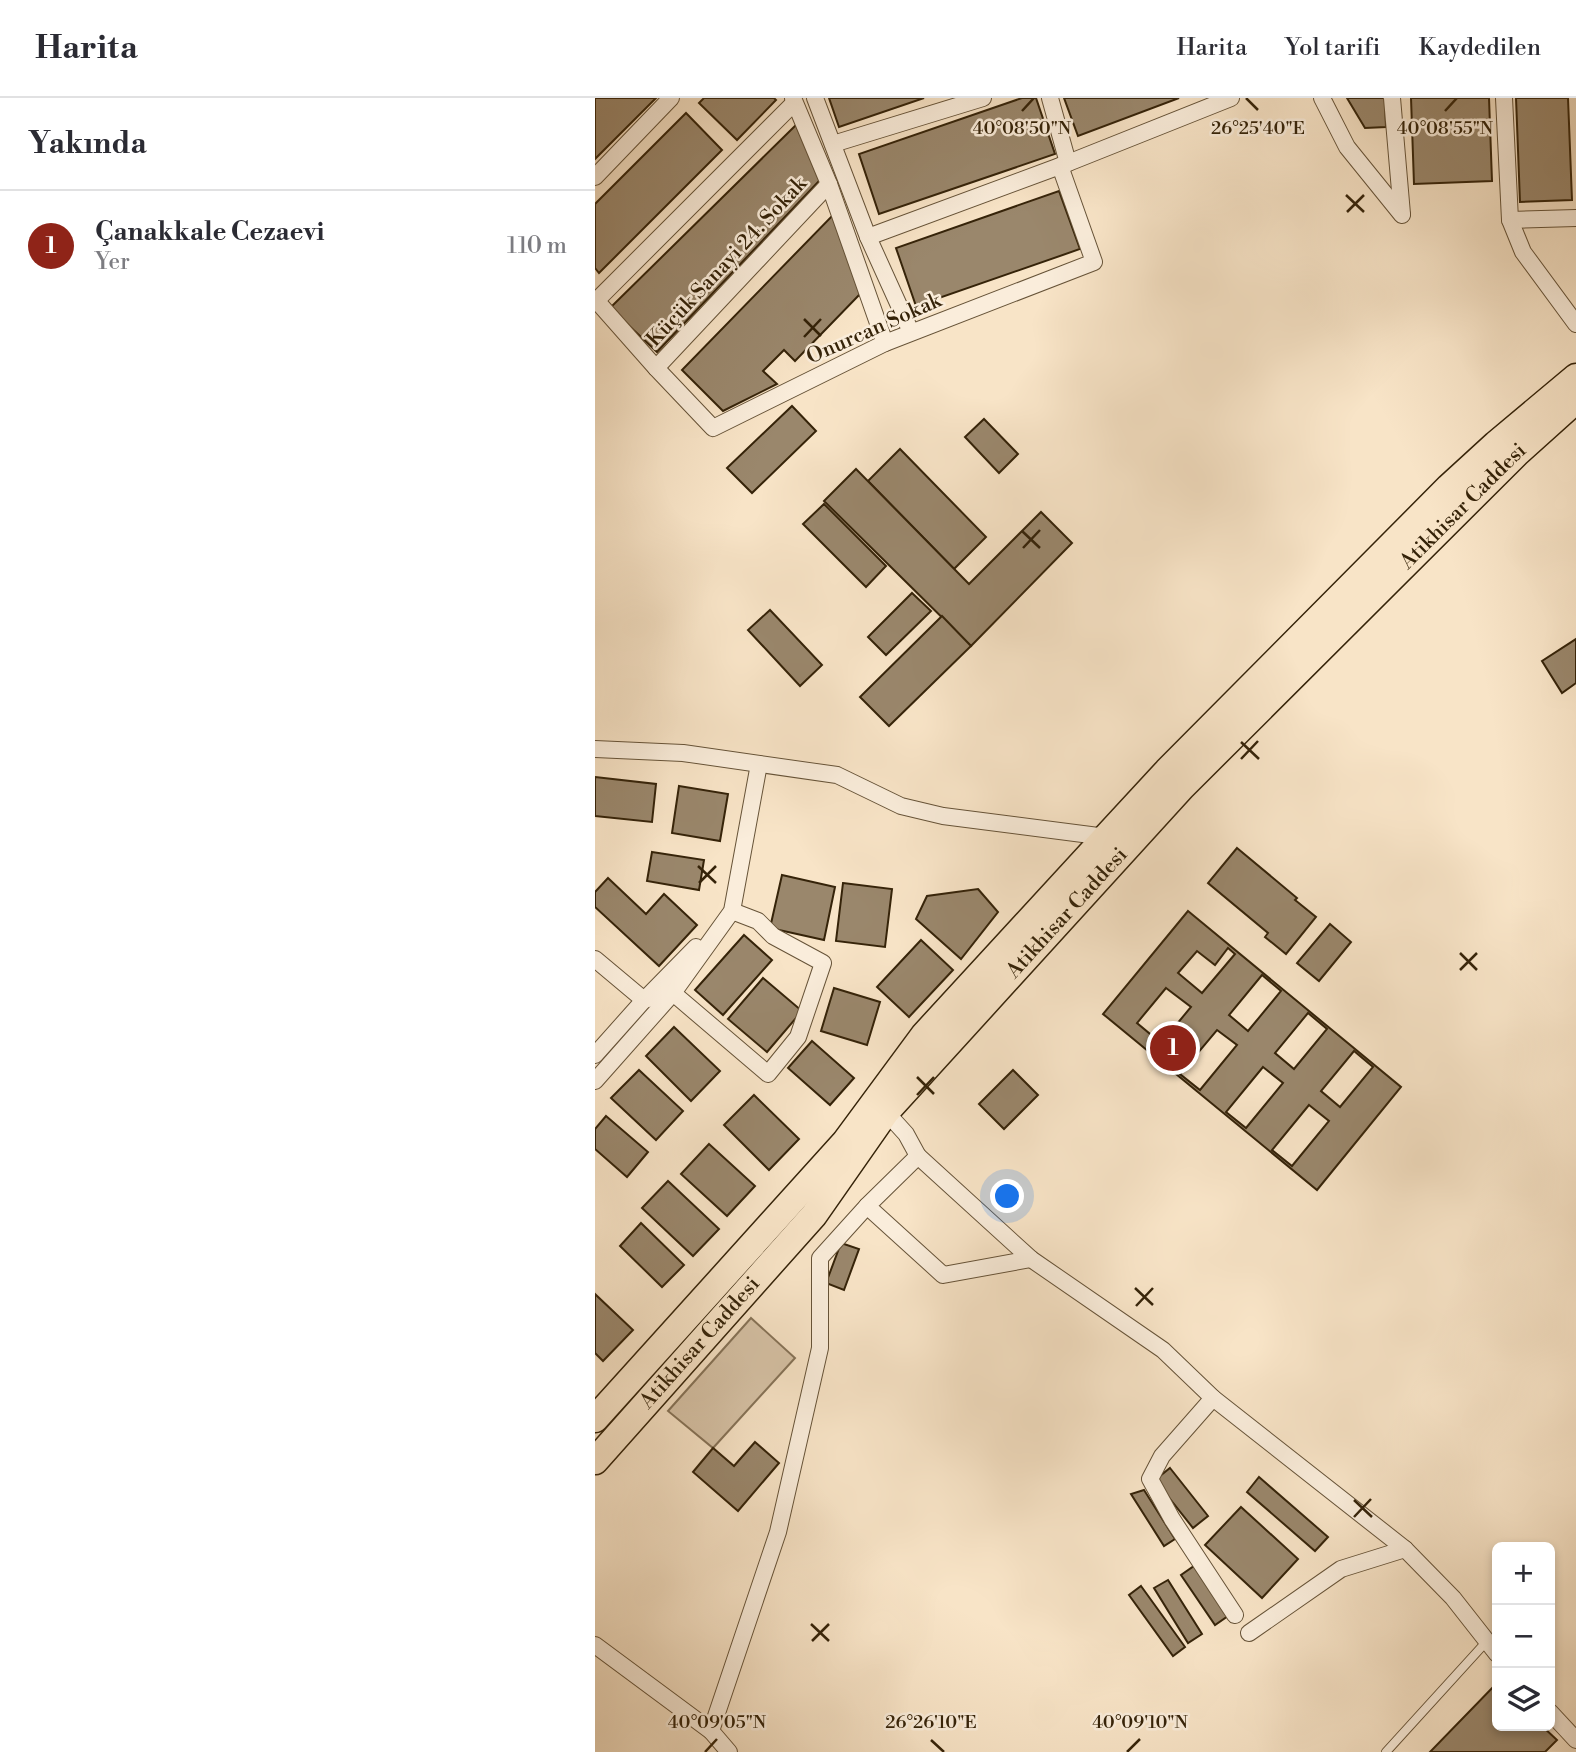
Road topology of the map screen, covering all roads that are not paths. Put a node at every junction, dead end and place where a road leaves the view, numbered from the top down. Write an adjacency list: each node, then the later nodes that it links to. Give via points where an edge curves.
1 (671, 98): 12 (street)
2 (815, 98): 10 (street)
3 (983, 98): 10 (street)
4 (1050, 98): 11 (street)
5 (1231, 98): 11 (street)
6 (1322, 98): 7 (street, via 1347,147 1402,215)
7 (1392, 98)
8 (1504, 98): 15 (street)
9 (794, 101): 13 (street); 17 (street)
10 (833, 144): 16 (street)
11 (1064, 164): 16 (street); 19 (street, Onurcan Sokak, via 1094,262)
12 (595, 177)
13 (829, 184): 20 (street); 21 (street, Küçük Sanayi 24. Sokak)
14 (1576, 218): 15 (street)
15 (1510, 220): 18 (street, via 1523,252)
16 (868, 237): 19 (street)
17 (596, 300): 21 (street)
18 (1576, 324)
19 (911, 332): 20 (street, Onurcan Sokak)
20 (885, 343): 21 (street, Onurcan Sokak, via 713,428)
21 (656, 368)
22 (1576, 377): 26 (highway, Atikhisar Caddesi, via 1449,487)
23 (1576, 400): 29 (highway, Atikhisar Caddesi, via 1517,453)
24 (595, 749): 25 (street, via 683,753)
25 (759, 764): 26 (street, via 837,775 901,806 943,816); 27 (street)
26 (1105, 837): 29 (highway, Atikhisar Caddesi)
27 (731, 911): 30 (street); 30 (street, via 758,921 773,936 823,963 798,1037 768,1074); 31 (street)
28 (595, 959): 31 (street)
29 (991, 981): 34 (highway, Atikhisar Caddesi); 39 (highway, Atikhisar Caddesi, via 925,1035 845,1142)
30 (673, 993): 31 (street); 33 (street)
31 (644, 1000): 32 (street)
32 (595, 1055)
33 (595, 1081)
34 (886, 1112): 35 (street); 40 (highway, Atikhisar Caddesi, via 814,1215)
35 (918, 1156): 36 (street); 37 (street)
36 (867, 1206): 37 (street, via 943,1275); 47 (street, via 820,1258 820,1348 778,1532)
37 (1031, 1259): 38 (street, via 1163,1350)
38 (1213, 1398): 41 (street); 42 (street, via 1163,1456 1150,1479)
39 (595, 1419)
40 (595, 1461)
41 (1405, 1549): 43 (street, via 1341,1569); 45 (street, via 1454,1598)
42 (1235, 1615)
43 (1249, 1633)
44 (595, 1645): 47 (street)
45 (1492, 1647): 51 (lane)
46 (1555, 1717): 48 (street)
47 (711, 1731): 50 (street)
48 (1576, 1740)
49 (1576, 1747): 52 (street)
50 (729, 1752)
51 (1386, 1752)
52 (1572, 1752)

